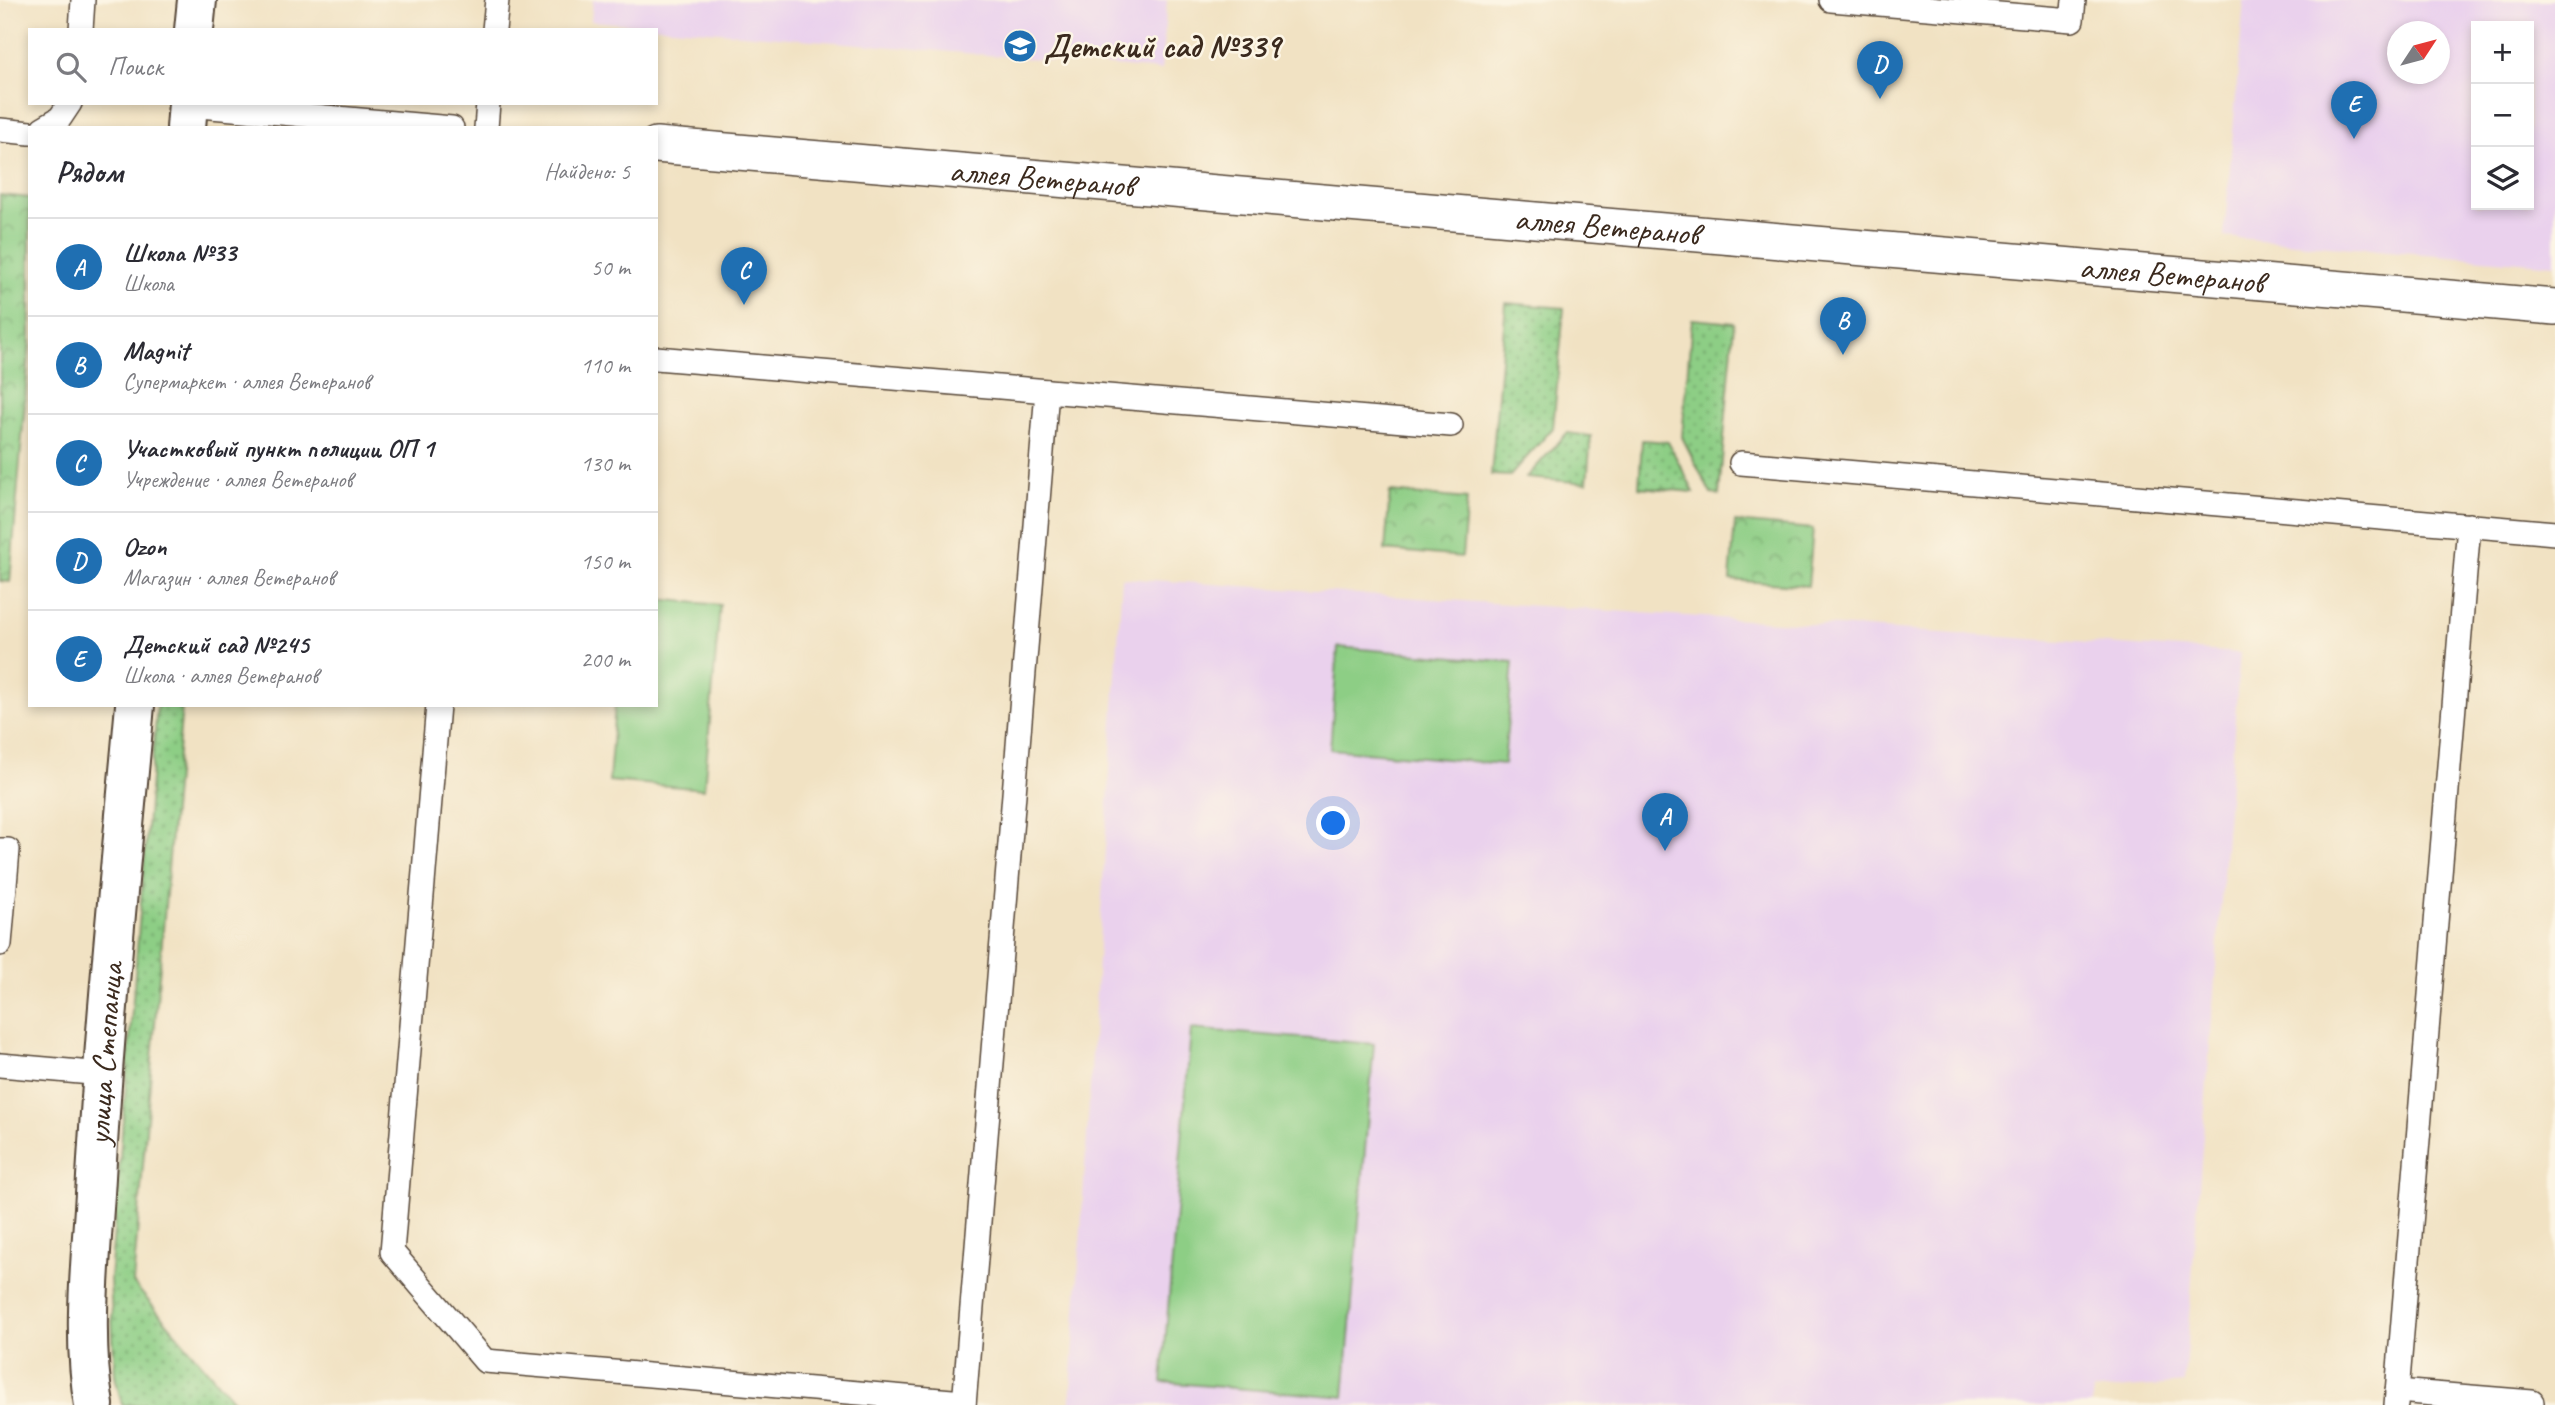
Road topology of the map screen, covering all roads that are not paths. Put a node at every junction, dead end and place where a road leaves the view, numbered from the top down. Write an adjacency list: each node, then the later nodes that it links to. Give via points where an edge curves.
1 (83, 0): 6 (lane)
2 (197, 0): 7 (street)
3 (496, 0): 8 (lane)
4 (1831, 0): 5 (lane, via 2073,20)
5 (2074, 0)
6 (81, 28)
7 (194, 28)
8 (494, 28)
9 (69, 105): 12 (lane, via 60,118)
10 (488, 105): 14 (lane)
11 (187, 112): 13 (lane)
12 (46, 126)
13 (419, 126)
14 (486, 126)
15 (0, 130): 16 (lane)
16 (28, 133)
17 (658, 145): 18 (street, аллея Ветеранов)
18 (2555, 307)
19 (658, 358): 20 (lane)
20 (1047, 391): 21 (lane); 33 (lane)
21 (1451, 425)
22 (1741, 463): 23 (lane)
23 (2469, 525): 24 (lane); 31 (lane)
24 (2555, 533)
25 (135, 707): 30 (street, улица Степанца)
26 (438, 707): 33 (lane, via 392,1252 485,1361)
27 (0, 850): 28 (lane, via 8,850)
28 (0, 944)
29 (0, 1065): 30 (lane)
30 (103, 1074): 34 (street, улица Степанца, via 90,1285 89,1374)
31 (2397, 1398): 32 (lane)
32 (2532, 1402)
33 (964, 1404)
34 (94, 1405)

